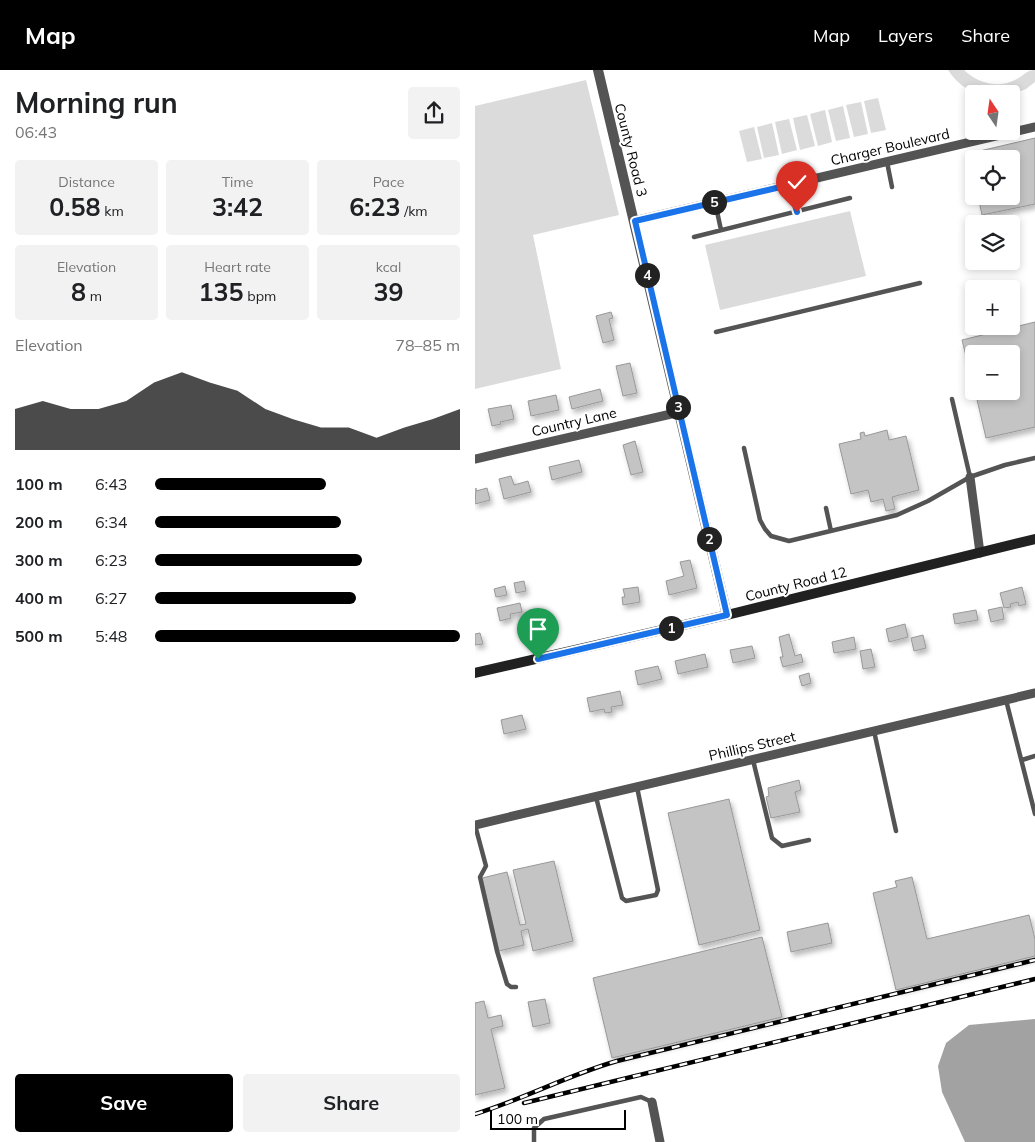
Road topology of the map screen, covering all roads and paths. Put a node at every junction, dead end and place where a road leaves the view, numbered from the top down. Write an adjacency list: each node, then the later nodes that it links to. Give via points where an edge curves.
1 (598, 70): 9 (street, County Road 3)
2 (1035, 127): 3 (street, Charger Boulevard)
3 (887, 162): 4 (street, Charger Boulevard); 5 (lane)
4 (789, 185): 7 (street, Charger Boulevard); 8 (lane)
5 (892, 187)
6 (850, 198): 8 (lane)
7 (715, 202): 9 (street, Charger Boulevard); 10 (lane)
8 (797, 212): 10 (lane)
9 (635, 221): 15 (street, County Road 3)
10 (721, 230): 11 (lane)
11 (694, 237)
12 (920, 283): 13 (lane)
13 (716, 332)
14 (952, 399): 19 (lane)
15 (680, 412): 18 (street, Country Lane); 24 (street, County Road 3)
16 (744, 448): 21 (lane, via 760,520 771,536 789,541)
17 (1035, 458): 19 (lane)
18 (475, 459)
19 (970, 476): 21 (lane, via 897,515); 23 (street)
20 (826, 508): 21 (lane)
21 (831, 531)
22 (1035, 539): 23 (main road, County Road 12)
23 (980, 552): 24 (main road, County Road 12)
24 (727, 615): 25 (main road, County Road 12)
25 (475, 673)
26 (1034, 696): 27 (street, Phillips Street)
27 (1006, 700): 28 (street, Phillips Street); 31 (lane)
28 (874, 731): 30 (street, Phillips Street); 36 (lane)
29 (1035, 756): 31 (lane)
30 (753, 760): 32 (street, Phillips Street); 37 (lane, via 772,838 782,846)
31 (1022, 760): 34 (lane)
32 (637, 787): 33 (street, Phillips Street); 33 (lane, via 658,890 656,895 626,901 622,898)
33 (596, 797): 35 (street, Phillips Street)
34 (1035, 814)
35 (475, 825): 38 (lane, via 486,866 480,877 497,951 507,984)
36 (896, 831)
37 (809, 840)
38 (516, 987)
39 (652, 1102): 40 (lane, via 641,1097 544,1119 534,1128); 41 (street)
40 (534, 1142)
41 (660, 1142)

